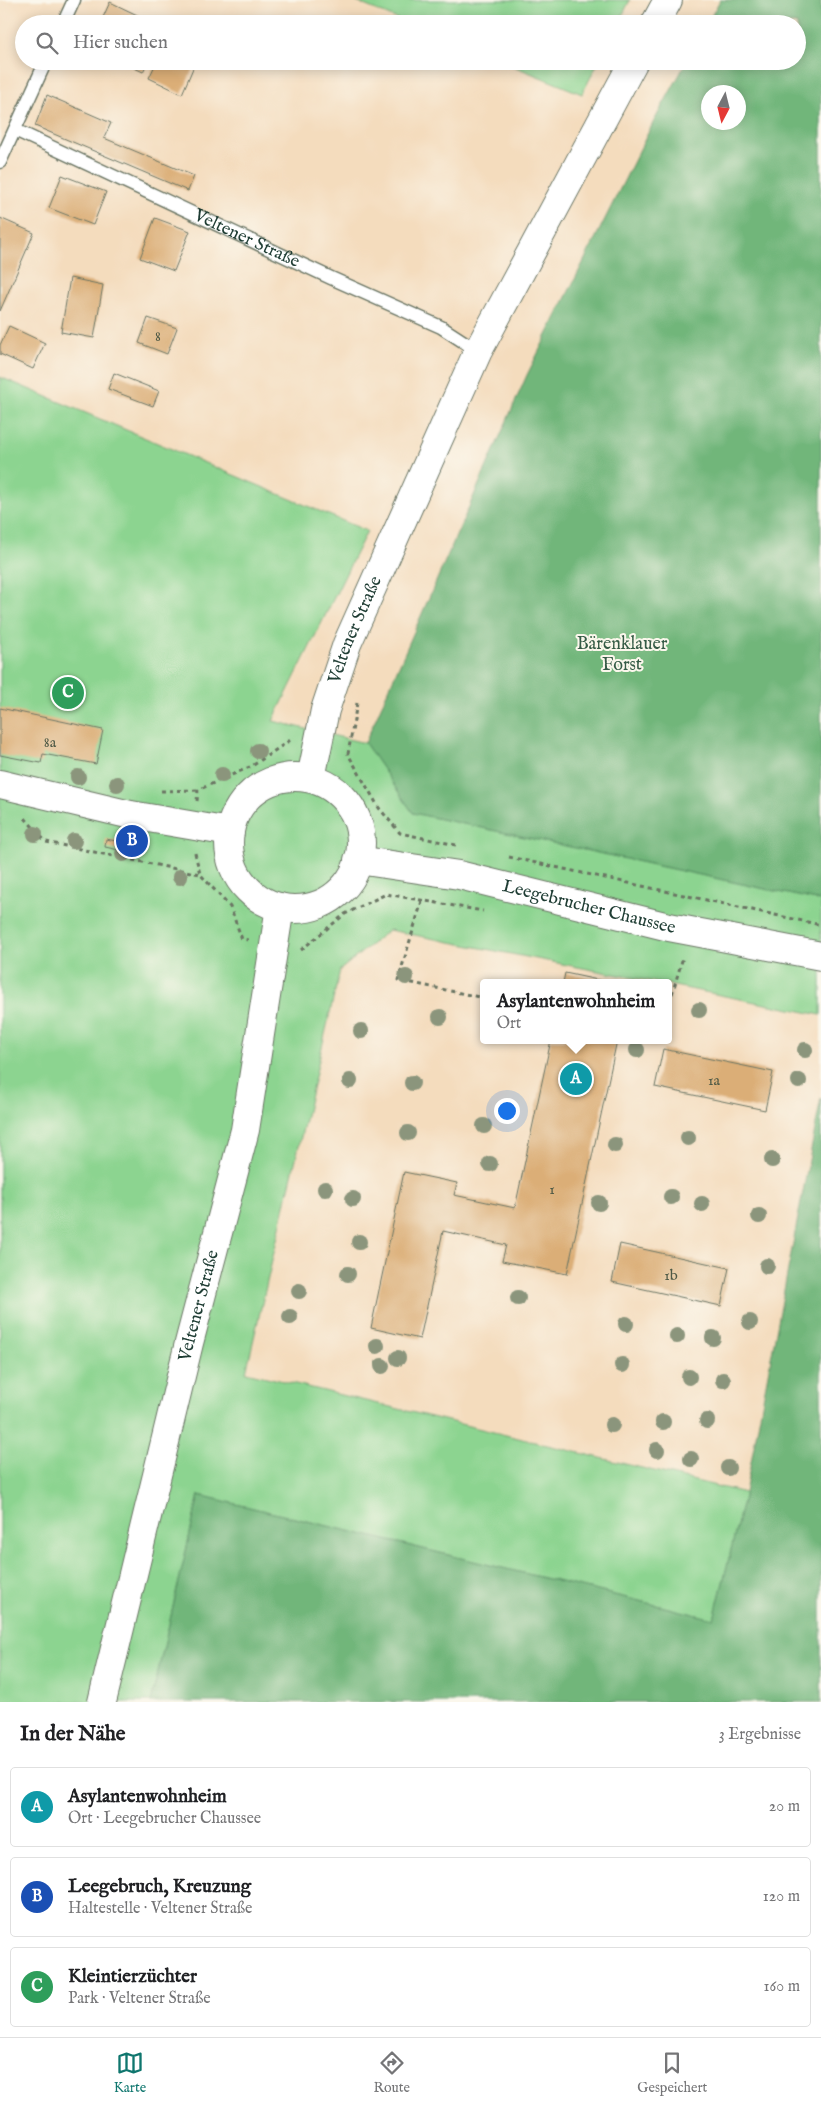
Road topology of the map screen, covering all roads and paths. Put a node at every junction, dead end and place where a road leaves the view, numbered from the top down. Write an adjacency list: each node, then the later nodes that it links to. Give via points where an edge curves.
1 (74, 0): 3 (lane)
2 (668, 0): 4 (main road)
3 (67, 15)
4 (660, 15)
5 (42, 70): 7 (lane)
6 (629, 70): 9 (main road, Veltener Straße)
7 (15, 130): 8 (lane); 9 (lane, Veltener Straße, via 441,327)
8 (0, 162)
9 (478, 351): 12 (main road, Veltener Straße, via 347,644 324,710)
10 (358, 702): 17 (path, via 348,754 379,808 400,833)
11 (290, 738): 14 (path, via 252,766 198,790)
12 (312, 778): 16 (main road, via 290,777 268,782 250,794 236,811); 20 (main road, via 330,786 356,817 361,836)
13 (0, 784): 16 (main road, via 131,815)
14 (196, 804)
15 (17, 816): 21 (path, via 25,818 46,842)
16 (230, 832): 24 (main road, via 229,852 235,871 246,888 261,900)
17 (457, 846)
18 (194, 851): 21 (path)
19 (504, 856): 25 (path)
20 (358, 860): 24 (main road, via 344,887 321,904 301,909); 29 (main road, Leegebrucher Chaussee, via 459,875 669,927)
21 (200, 874): 26 (path, via 230,907 242,939)
22 (386, 894): 27 (path, via 345,914 302,950)
23 (422, 900): 31 (path, via 398,980)
24 (280, 907): 32 (main road, Veltener Straße, via 245,1130 189,1343)
25 (821, 925)
26 (252, 941)
27 (297, 949)
28 (684, 953): 30 (path)
29 (821, 956)
30 (672, 994)
31 (480, 997)
32 (102, 1702)

